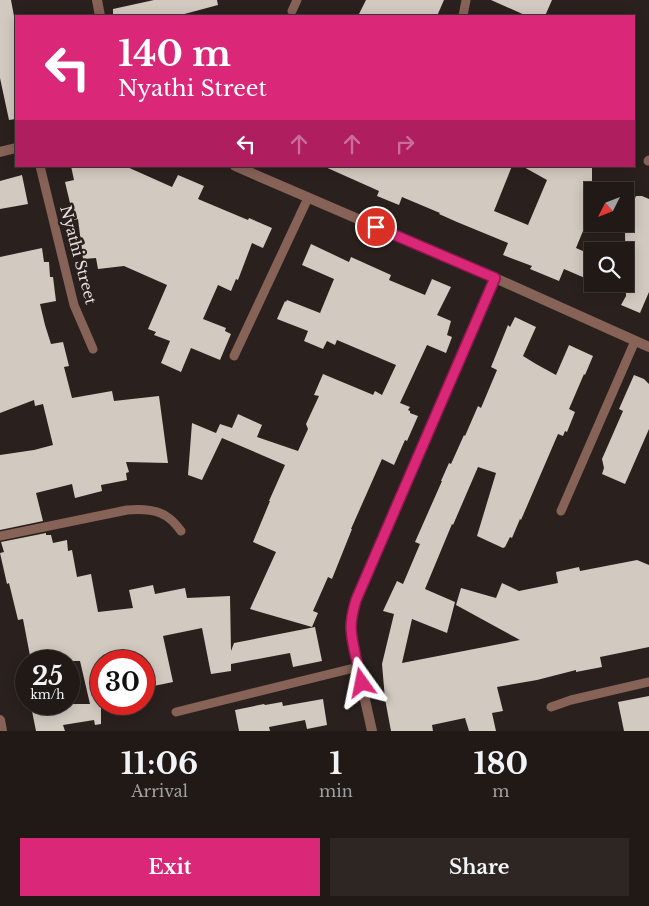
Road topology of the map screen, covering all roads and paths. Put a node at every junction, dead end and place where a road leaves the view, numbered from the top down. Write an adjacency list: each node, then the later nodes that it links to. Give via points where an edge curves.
1 (97, 0): 5 (street)
2 (297, 0): 4 (lane)
3 (466, 0): 6 (lane)
4 (292, 11)
5 (100, 15)
6 (463, 15)
7 (15, 148): 8 (street)
8 (0, 152)
9 (40, 167): 15 (lane, Nyathi Street, via 74,305)
10 (236, 167): 11 (street)
11 (308, 198): 12 (street); 16 (lane)
12 (495, 278): 13 (street); 20 (street, via 356,600 351,628)
13 (635, 341): 14 (street); 17 (lane)
14 (649, 347)
15 (93, 349)
16 (234, 356)
17 (561, 511)
18 (181, 531): 19 (lane, via 170,518 144,509)
19 (0, 536)
20 (358, 668): 23 (lane); 26 (street)
21 (649, 682): 22 (lane)
22 (551, 707)
23 (176, 712)
24 (0, 720): 25 (street)
25 (2, 731)
26 (372, 731)

